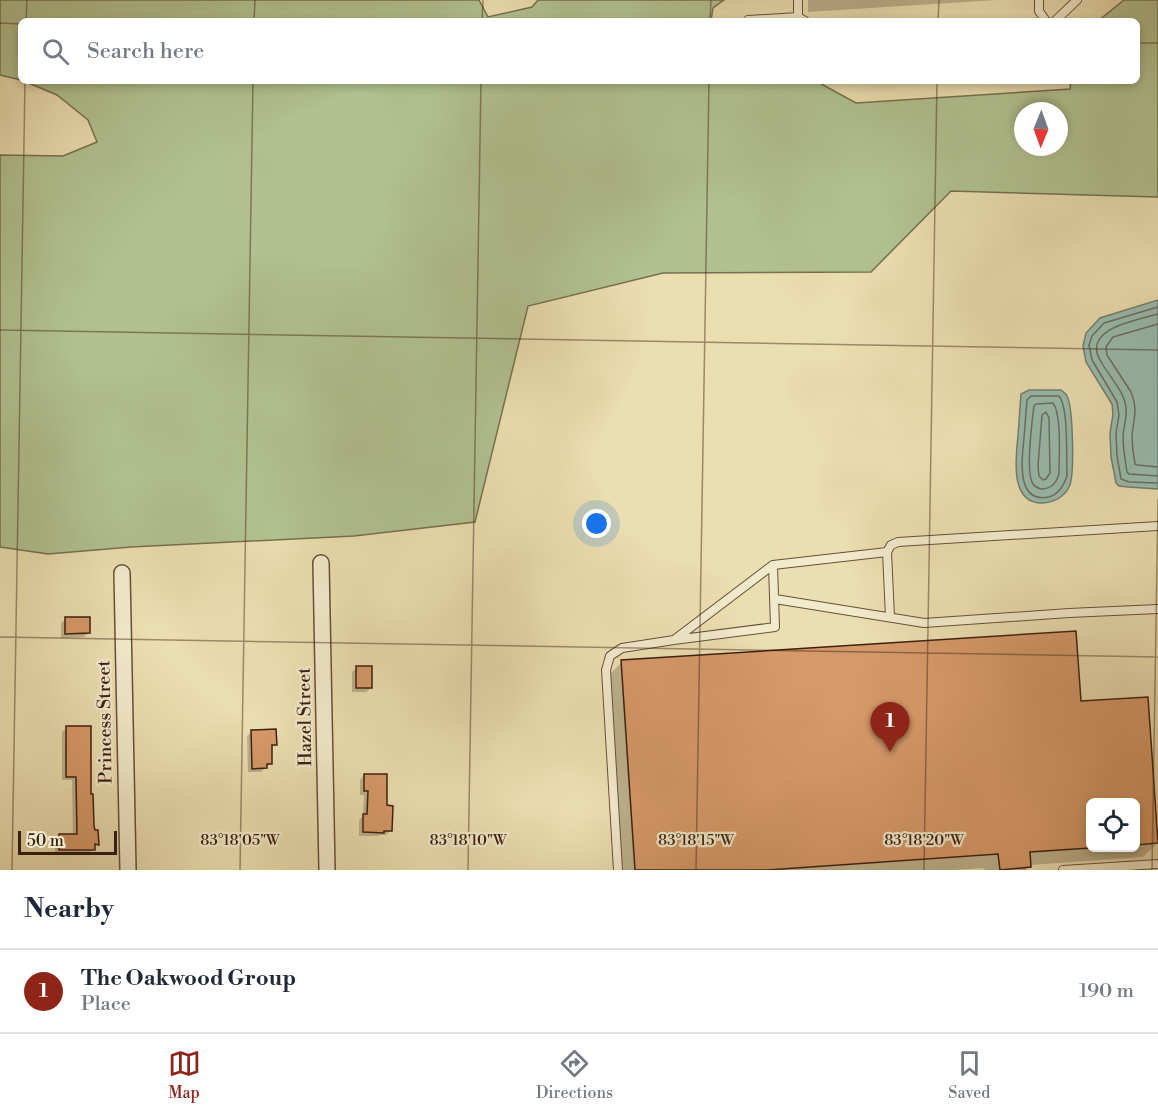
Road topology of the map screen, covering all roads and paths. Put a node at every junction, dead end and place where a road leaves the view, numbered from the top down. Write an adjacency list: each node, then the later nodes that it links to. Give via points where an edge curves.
1 (798, 0): 4 (lane)
2 (1038, 0): 5 (lane)
3 (1077, 0): 6 (lane)
4 (801, 18)
5 (1044, 18)
6 (1058, 18)
7 (1158, 526): 8 (lane, via 898,542)
8 (887, 552): 10 (lane); 14 (lane)
9 (321, 563): 18 (street, Hazel Street)
10 (774, 565): 12 (lane); 15 (lane)
11 (122, 573): 17 (street, Princess Street)
12 (775, 599): 14 (lane); 15 (lane, via 775,627)
13 (1158, 609): 14 (lane, via 924,623)
14 (890, 616)
15 (674, 640): 19 (lane, via 622,648 610,656 606,670)
16 (1158, 864): 20 (lane)
17 (128, 870)
18 (327, 870)
19 (618, 870)
20 (1063, 870)

